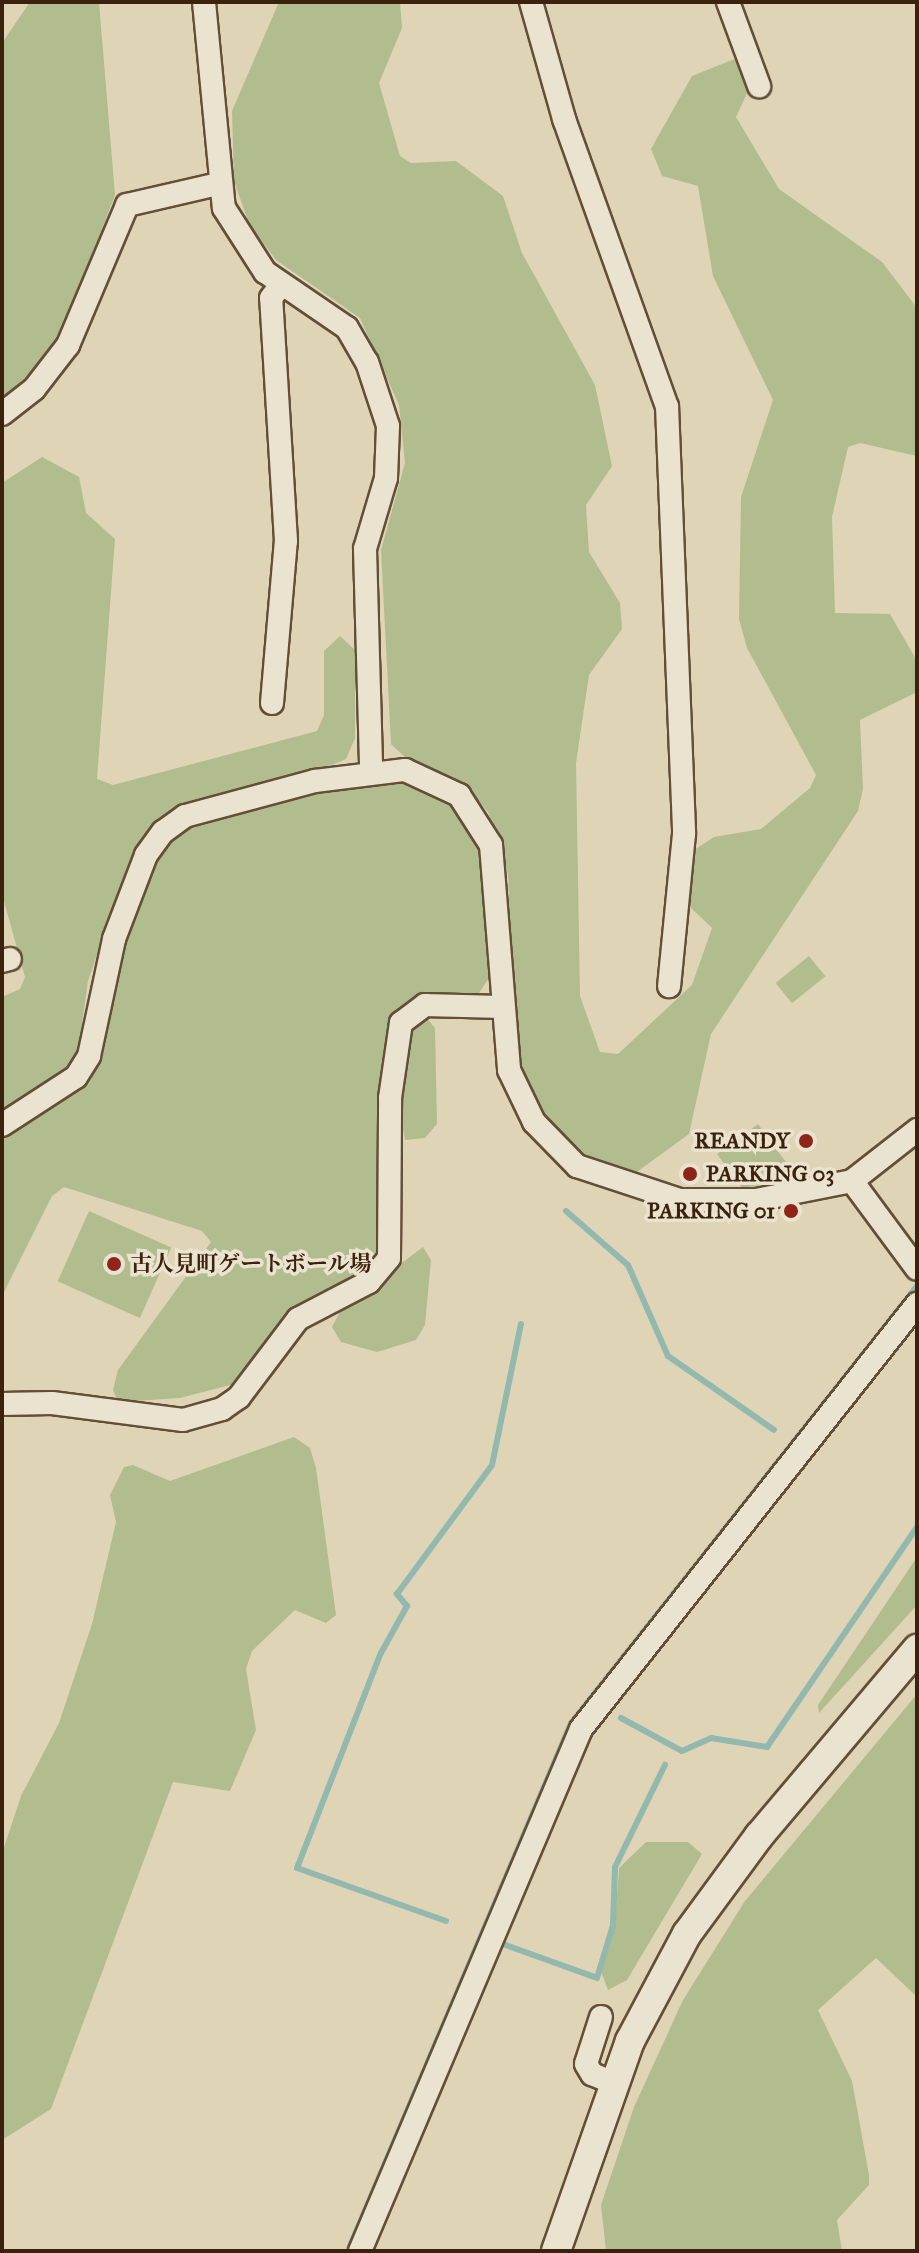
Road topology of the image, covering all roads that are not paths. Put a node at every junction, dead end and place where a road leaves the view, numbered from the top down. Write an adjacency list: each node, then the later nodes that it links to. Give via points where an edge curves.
1 (204, 2): 5 (street)
2 (531, 2): 10 (street, via 564,119 667,406 684,834)
3 (728, 2): 4 (street)
4 (759, 86)
5 (218, 184): 6 (street, via 235,232); 7 (street, via 127,205 68,345 34,389)
6 (281, 285): 8 (street, via 271,298 286,541); 9 (street, via 347,328 367,362 388,426 386,478 365,549)
7 (2, 414)
8 (272, 703)
9 (371, 770): 11 (street, via 405,770 434,779 479,818 496,875); 12 (street, via 212,808 163,832 146,855 114,939 89,1056 76,1077)
10 (669, 986)
11 (501, 1007): 14 (street, via 509,1070 520,1097 553,1145 577,1166 643,1193 718,1203); 17 (street, via 425,1005 401,1023 390,1098 389,1258 369,1282 298,1319 239,1397 222,1409 183,1420 52,1403)
12 (2, 1125)
13 (917, 1130): 14 (street)
14 (852, 1181): 15 (street)
15 (917, 1269)
16 (917, 1304): 21 (street, via 581,1729)
17 (2, 1404)
18 (917, 1649): 20 (street, via 721,1884 657,1986)
19 (601, 2017): 20 (street, via 586,2064 592,2074)
20 (613, 2083): 22 (street)
21 (360, 2251)
22 (556, 2251)

